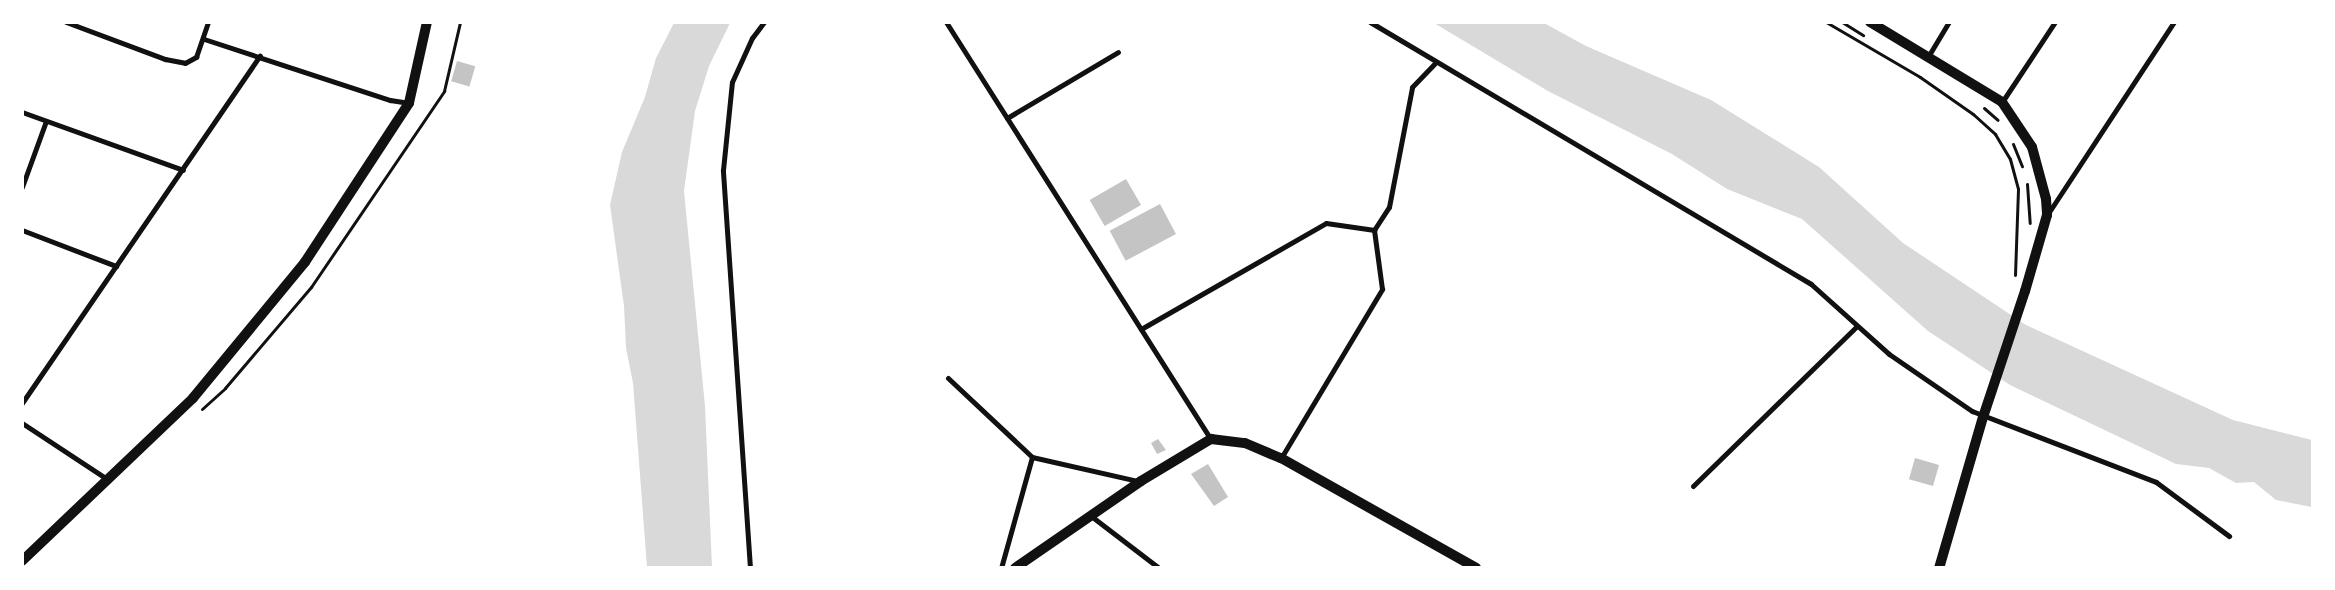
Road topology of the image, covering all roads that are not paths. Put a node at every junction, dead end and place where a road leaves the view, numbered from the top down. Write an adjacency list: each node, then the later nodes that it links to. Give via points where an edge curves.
1 (66, 22): 11 (street, via 165,59 185,63 196,57)
2 (208, 22): 11 (street)
3 (427, 22): 17 (main road)
4 (764, 22): 42 (street, via 752,38 732,82 723,170)
5 (946, 22): 19 (street)
6 (1370, 22): 15 (street)
7 (1870, 22): 13 (main road)
8 (1950, 22): 13 (street)
9 (2055, 22): 16 (street)
10 (2174, 22): 23 (street)
11 (204, 39): 14 (street)
12 (1118, 52): 19 (street)
13 (1929, 55): 16 (main road)
14 (260, 56): 17 (street, via 390,100); 21 (street)
15 (1436, 62): 25 (street, via 1412,86 1389,207); 27 (street, via 1811,284)
16 (2002, 102): 23 (main road, via 2023,130 2040,166)
17 (409, 103): 36 (main road, via 342,211 269,309 193,398)
18 (22, 112): 20 (street)
19 (1007, 118): 28 (street)
20 (46, 121): 21 (street); 22 (street)
21 (183, 170): 26 (street)
22 (22, 187)
23 (2047, 216): 31 (main road)
24 (22, 230): 26 (street)
25 (1374, 230): 28 (street, via 1326,223); 35 (street, via 1382,289)
26 (116, 266): 30 (street)
27 (1856, 327): 31 (street, via 1889,354); 38 (street)
28 (1141, 329): 33 (street)
29 (948, 378): 34 (street)
30 (22, 403)
31 (1985, 412): 40 (street, via 2156,482); 47 (main road)
32 (22, 423): 36 (street)
33 (1211, 439): 35 (main road, via 1245,444); 37 (main road)
34 (1032, 457): 37 (street); 43 (street)
35 (1281, 458): 46 (main road)
36 (110, 481): 41 (main road)
37 (1141, 481): 39 (main road)
38 (1693, 486)
39 (1091, 516): 44 (main road); 45 (street)
40 (2229, 536)
41 (22, 561)
42 (750, 568)
43 (1001, 568)
44 (1014, 568)
45 (1159, 568)
46 (1476, 568)
47 (1939, 568)

